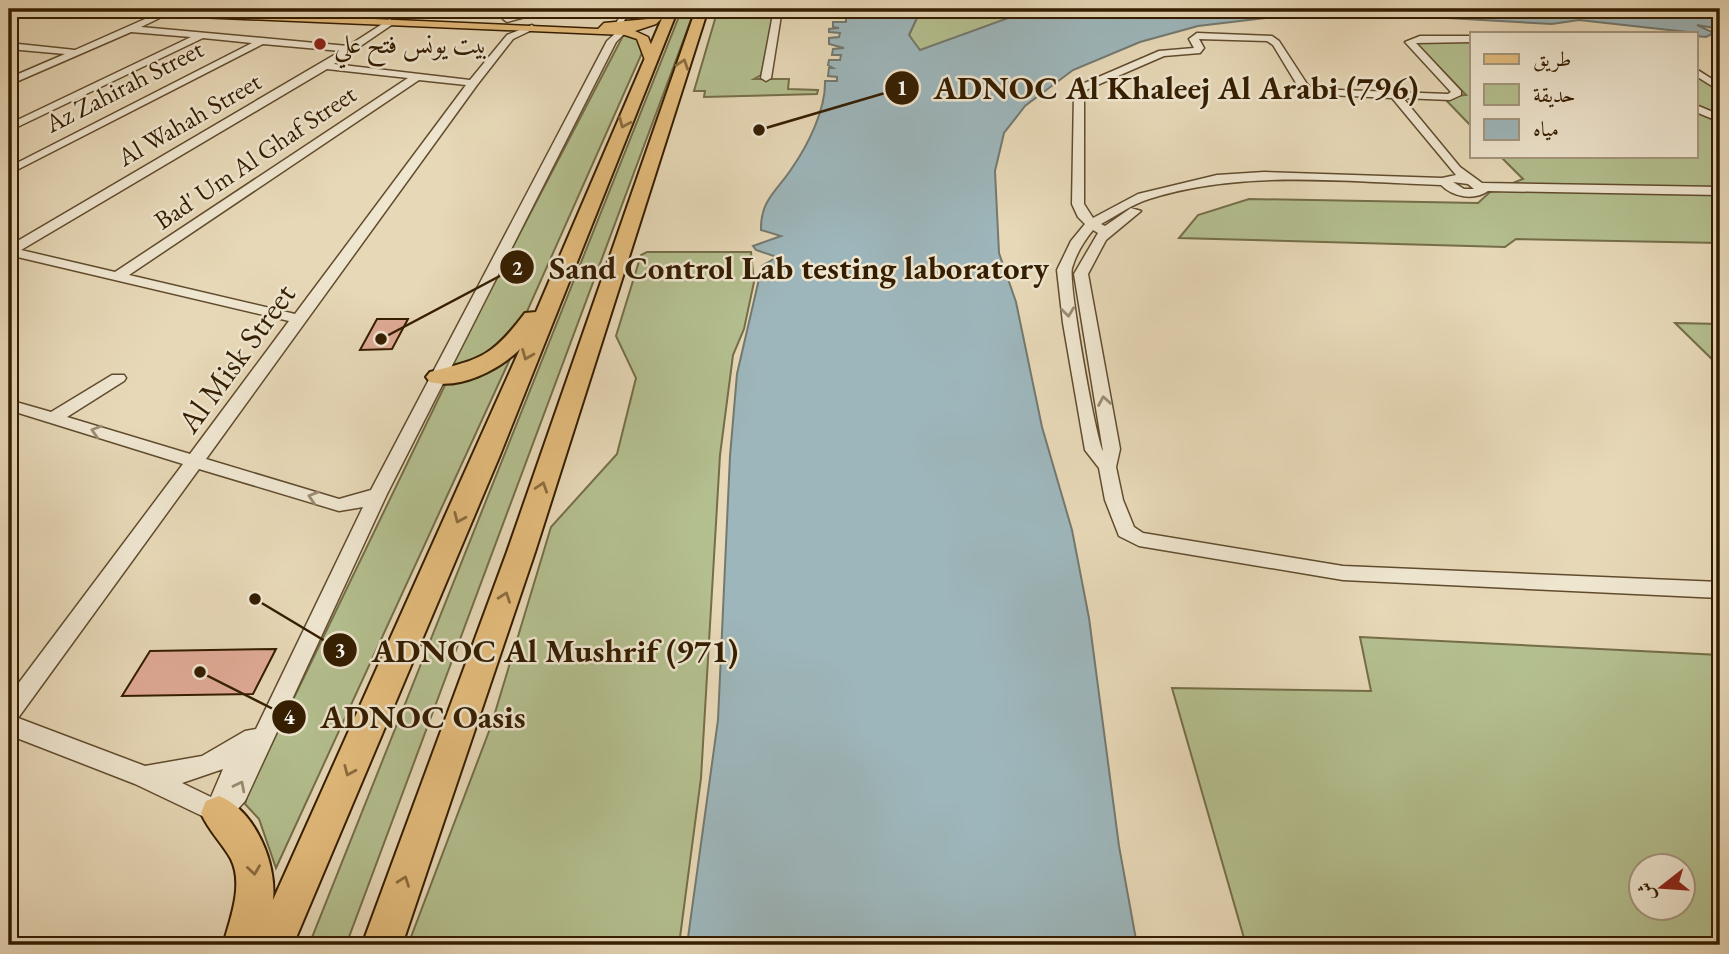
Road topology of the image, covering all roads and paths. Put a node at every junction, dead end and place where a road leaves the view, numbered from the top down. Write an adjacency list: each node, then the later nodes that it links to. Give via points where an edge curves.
1 (79, 9): 9 (main road)
2 (265, 9): 8 (main road); 10 (main road)
3 (629, 9): 15 (street)
4 (665, 9): 15 (main road, via 652,22)
5 (673, 9): 22 (highway)
6 (702, 9): 59 (highway, one-way to 6, via 521,552)
7 (778, 9): 26 (street)
8 (352, 11): 13 (main road)
9 (166, 13): 10 (main road); 14 (street)
10 (251, 13): 12 (main road)
11 (527, 18): 13 (main road); 13 (street); 15 (main road)
12 (390, 22): 13 (main road); 20 (street, Al Wahah Street)
13 (508, 28): 28 (street, Al Misk Street)
14 (131, 29): 16 (street); 21 (street)
15 (619, 29): 22 (main road, via 642,37); 44 (street)
16 (201, 36): 18 (street); 33 (street)
17 (1470, 39): 30 (street, via 1411,40 1410,44 1457,94)
18 (260, 42): 20 (street); 34 (street, Az Zahirah Street)
19 (10, 47): 21 (street)
20 (349, 49): 23 (street, Al Wahah Street)
21 (76, 52): 27 (street)
22 (651, 60): 42 (highway, one-way to 42)
23 (325, 66): 25 (street); 40 (street, Al Wahah Street)
24 (1698, 73): 29 (street)
25 (417, 77): 28 (street); 41 (street, Bad' Um Al Ghaf Street)
26 (766, 78)
27 (9, 82)
28 (473, 83): 43 (street, Al Misk Street)
29 (1720, 88)
30 (1390, 96): 35 (street); 36 (street, via 1456,169); 38 (street, via 1306,90 1269,38 1197,36 1196,51 1163,53 1079,93 1078,204)
31 (1698, 109): 32 (street)
32 (1720, 119)
33 (9, 128)
34 (9, 171)
35 (1449, 183): 36 (street); 38 (street, via 1264,176 1217,179 1142,197); 39 (street, via 1268,184 1193,191 1133,212)
36 (1477, 184): 37 (street)
37 (1720, 191)
38 (1091, 224): 39 (street); 49 (street, one-way to 49, via 1077,240 1064,270 1093,450)
39 (1104, 232): 49 (street, one-way to 39, via 1112,449 1081,274 1091,248)
40 (10, 251): 41 (street)
41 (118, 276): 43 (street)
42 (556, 285): 44 (highway, via 505,354 482,369); 58 (highway, one-way to 58)
43 (298, 319): 48 (street, Al Misk Street)
44 (438, 377): 50 (street)
45 (118, 379): 47 (street)
46 (9, 405): 47 (street)
47 (54, 418): 48 (street, one-way to 47)
48 (197, 461): 50 (street, one-way to 48, via 339,505); 52 (street, Al Misk Street)
49 (1107, 467): 51 (street, via 1120,519 1126,531 1139,539 1343,573)
50 (378, 494): 54 (street)
51 (1720, 590)
52 (9, 713)
53 (9, 725): 55 (street)
54 (263, 734): 55 (street, via 207,765); 56 (street, via 246,753)
55 (143, 776): 56 (street)
56 (219, 813): 57 (highway, one-way to 57, via 246,846 256,877 254,907)
57 (243, 945)
58 (273, 945)
59 (382, 945)

